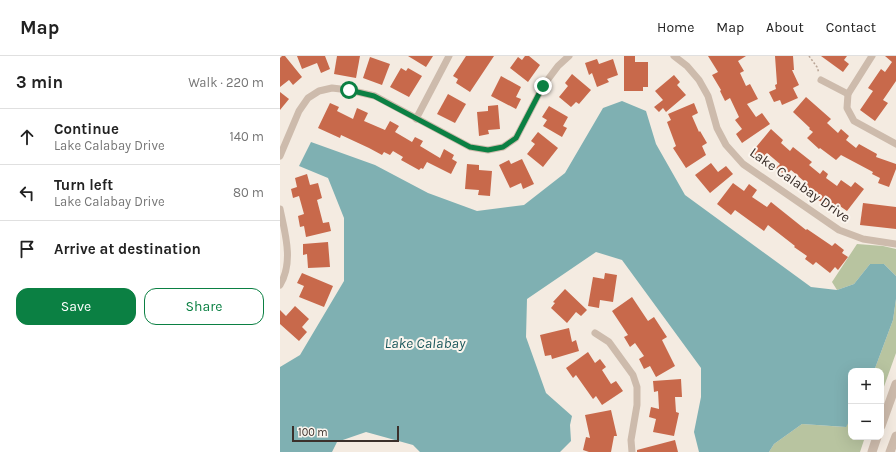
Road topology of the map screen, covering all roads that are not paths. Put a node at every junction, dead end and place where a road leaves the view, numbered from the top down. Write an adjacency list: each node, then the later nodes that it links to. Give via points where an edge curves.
1 (449, 56): 7 (street)
2 (569, 56): 7 (street, via 543,86 516,138 503,147 488,150 470,147)
3 (674, 56): 11 (street, Lake Calabay Drive, via 699,80 708,96 717,128 726,145 743,164 839,230 863,239)
4 (872, 56): 6 (street)
5 (821, 80): 6 (street)
6 (848, 94): 8 (street, via 847,108 854,121)
7 (416, 119): 9 (street, via 374,96 332,88 319,91 308,98 299,111)
8 (896, 144)
9 (280, 156)
10 (280, 210): 12 (street, via 288,259)
11 (896, 244)
12 (280, 285)
13 (595, 333): 18 (street, via 609,342 633,375 637,387)
14 (896, 384): 15 (street)
15 (884, 418)
16 (896, 436): 20 (street)
17 (876, 440): 19 (street)
18 (632, 452)
19 (872, 452)
20 (890, 452)

